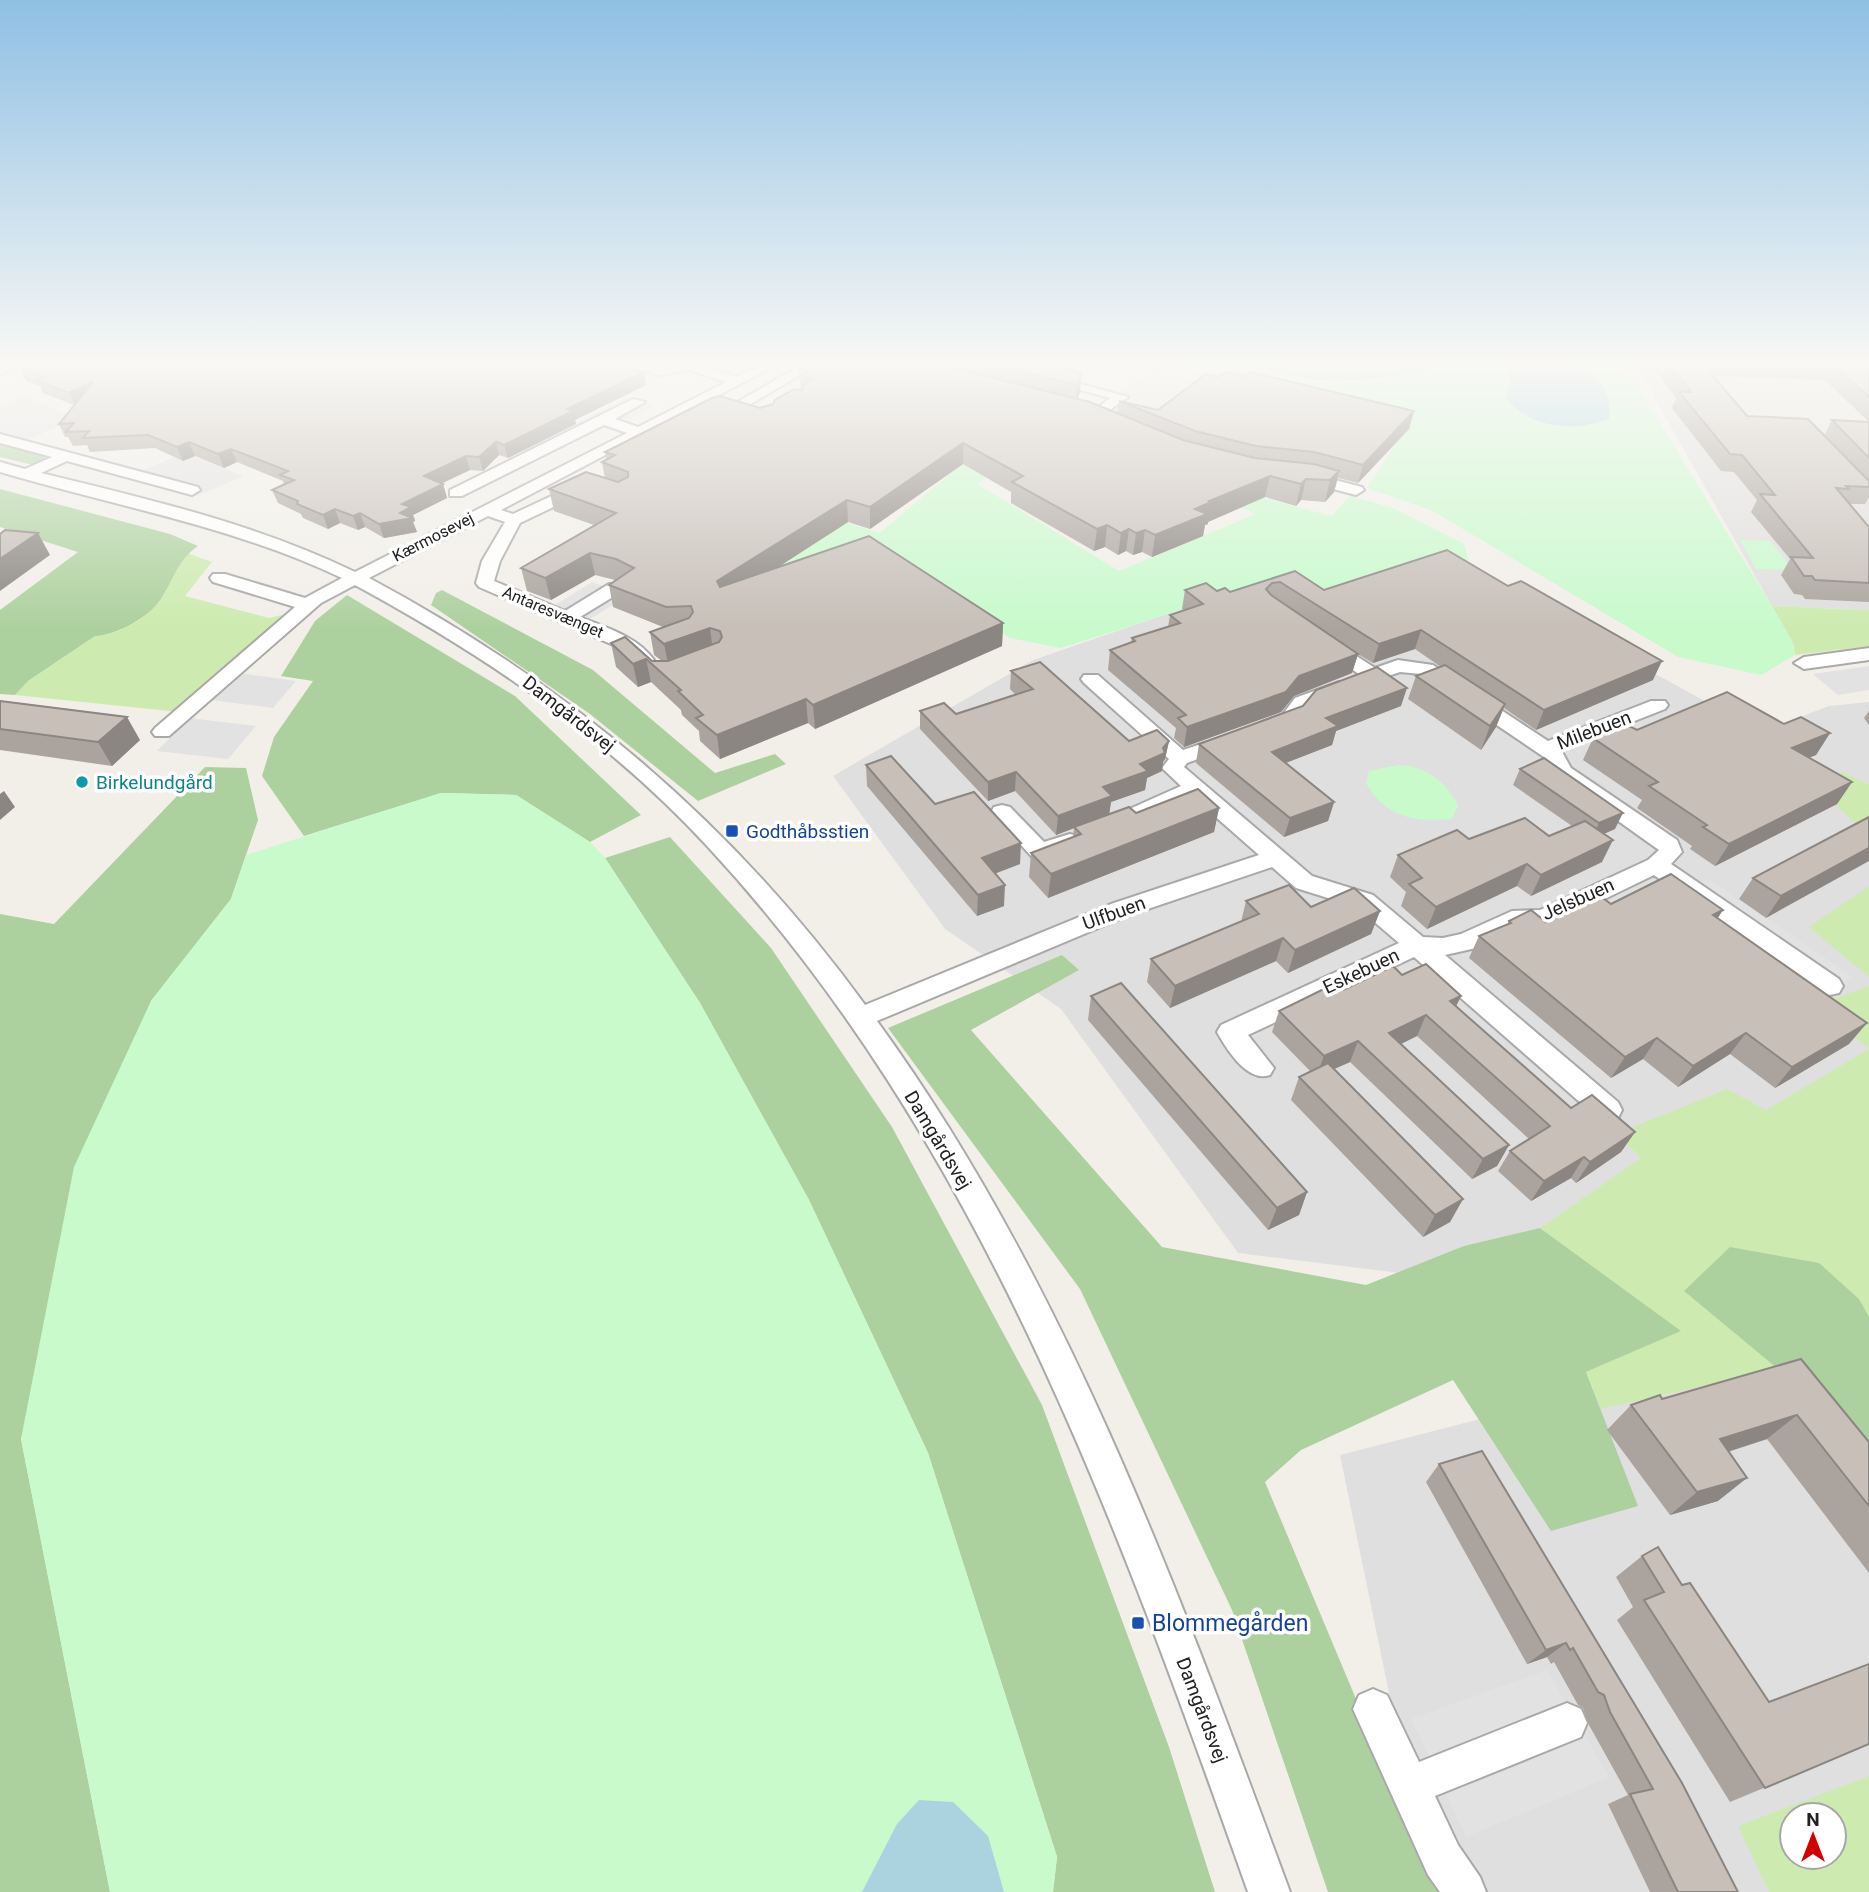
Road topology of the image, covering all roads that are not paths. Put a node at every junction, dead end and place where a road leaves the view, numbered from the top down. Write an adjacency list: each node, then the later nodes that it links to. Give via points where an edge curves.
1 (49, 451): 4 (street)
2 (540, 451): 12 (street)
3 (601, 451): 13 (street, Kærmosevej)
4 (66, 456): 7 (street); 10 (street)
5 (0, 467): 7 (street, Damgårdsvej)
6 (0, 472): 7 (street, Damgårdsvej)
7 (26, 475): 15 (street, Damgårdsvej, via 215,523)
8 (1283, 475): 11 (street)
9 (600, 488): 14 (street, via 589,484)
10 (192, 490)
11 (1356, 490)
12 (456, 493)
13 (486, 510): 14 (street); 15 (street, Kærmosevej)
14 (510, 525): 19 (street, Antaresvænget, via 485,583)
15 (353, 577): 18 (street); 40 (street, Damgårdsvej, via 471,643 589,726 717,843 788,923)
16 (219, 578): 18 (street)
17 (615, 587): 19 (street)
18 (308, 605): 29 (street)
19 (566, 618): 22 (street, Antaresvænget)
20 (1308, 631): 26 (street)
21 (661, 643): 22 (street)
22 (636, 652): 25 (street, Antaresvænget)
23 (1869, 654): 24 (street)
24 (1804, 663)
25 (655, 669)
26 (1373, 675): 30 (street, via 1398,666 1426,668); 31 (street, via 1302,702 1290,718)
27 (1091, 680): 31 (street)
28 (1658, 705): 30 (street, Milebuen)
29 (162, 732)
30 (1546, 749): 37 (street, Milebuen, via 1556,756 1562,771 1669,845 1671,852)
31 (1180, 758): 32 (street, via 1173,768)
32 (1194, 788): 34 (street); 36 (street)
33 (1002, 812): 35 (street, via 1040,852)
34 (1109, 826)
35 (1086, 834)
36 (1273, 858): 38 (street, Eskebuen, via 1304,882 1365,901); 40 (street, Ulfbuen, via 1119,910)
37 (1656, 864): 38 (street, Jelsbuen, via 1543,919 1520,917 1455,945); 39 (street)
38 (1417, 945): 41 (street, Eskebuen, via 1230,1032); 42 (street)
39 (1830, 986)
40 (861, 1017): 46 (street, Damgårdsvej, via 947,1151 1089,1429 1209,1724)
41 (1261, 1068)
42 (1608, 1110)
43 (1373, 1709): 45 (street)
44 (1567, 1723): 45 (street)
45 (1409, 1786): 47 (street, via 1443,1860)
46 (1269, 1892)
47 (1465, 1892)

